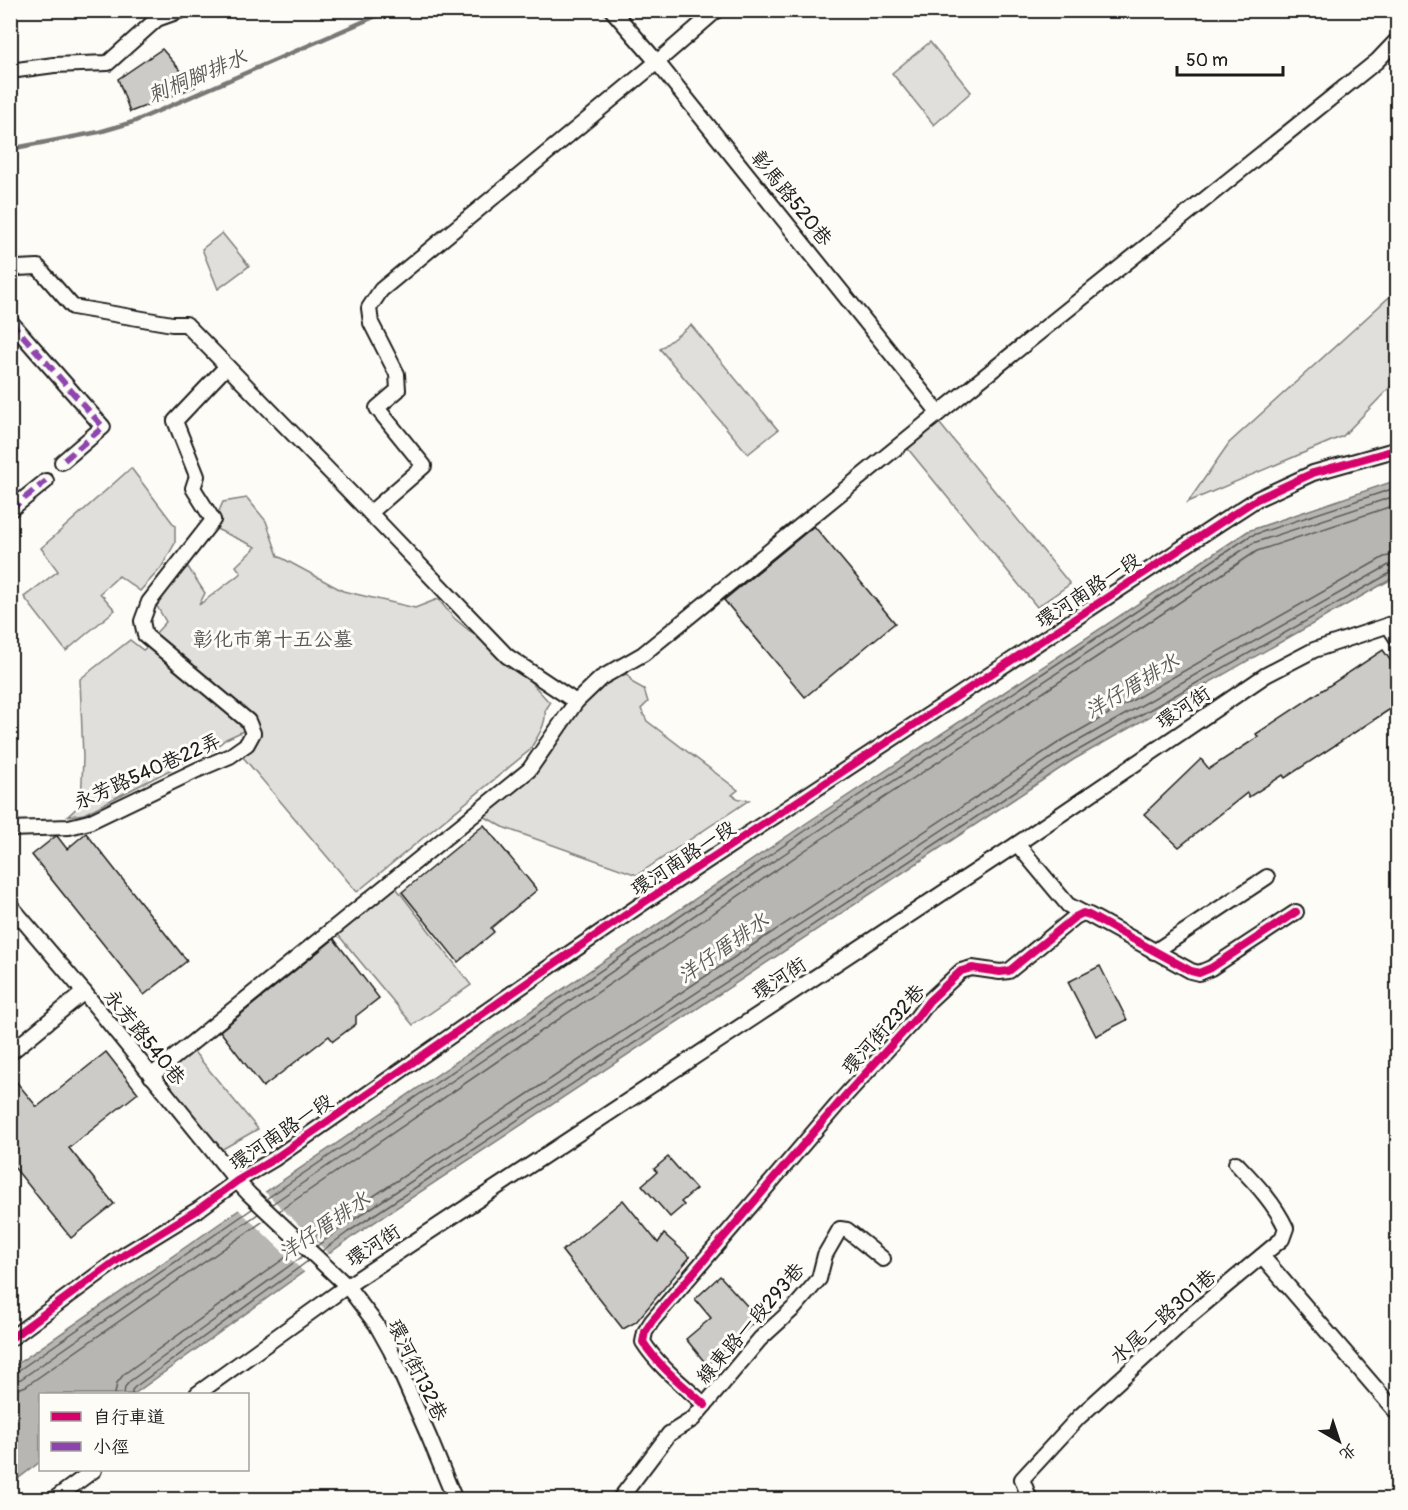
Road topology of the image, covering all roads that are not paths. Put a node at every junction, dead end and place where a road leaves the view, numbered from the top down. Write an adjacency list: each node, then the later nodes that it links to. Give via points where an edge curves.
1 (182, 10): 6 (street, via 158,20 108,63)
2 (612, 10): 5 (street, 彰馬路520巷)
3 (717, 10): 5 (street)
4 (1398, 39): 10 (street, via 1377,61)
5 (657, 62): 10 (street, 彰馬路520巷); 15 (street, via 381,290 369,308 371,323 397,374 398,390 377,408 424,466)
6 (10, 71)
7 (10, 273): 9 (street, via 17,268 38,267 73,307 186,324)
8 (10, 321): 12 (street, via 103,427)
9 (227, 366): 15 (street); 19 (street, 永芳路540巷22弄, via 176,421 197,476 193,488 213,520 149,602 142,621 145,635 248,721 253,733 247,744 230,756 89,822 69,827)
10 (939, 413): 18 (street, via 643,654 601,678)
11 (1398, 449): 30 (street, 環河南路一段, via 1314,473 1248,505 637,908)
12 (62, 462)
13 (46, 481): 14 (street)
14 (12, 504)
15 (370, 513): 18 (street, via 507,656)
16 (1393, 624): 17 (street); 20 (street, 環河街, via 1314,651 1266,675)
17 (1398, 640)
18 (576, 702): 28 (street, via 529,770)
19 (10, 829)
20 (1017, 844): 24 (street, via 1068,905); 34 (street, 環河街)
21 (1267, 877): 25 (street)
22 (10, 905): 26 (street, 永芳路540巷)
23 (1296, 912): 25 (street, via 1198,973)
24 (1083, 913): 25 (street); 37 (street, 環河街232巷, via 1008,971 962,971 929,1001 652,1321 643,1341 668,1372)
25 (1154, 952)
26 (84, 992): 27 (street); 28 (street, 永芳路540巷)
27 (10, 1053)
28 (151, 1076): 30 (street, 永芳路540巷)
29 (1236, 1163): 31 (street, 水尾一路301巷, via 1269,1198 1286,1228 1282,1239)
30 (237, 1181): 33 (street, 永芳路540巷); 35 (street, 環河南路一段, via 124,1255)
31 (1262, 1256): 38 (street); 43 (street, 水尾一路301巷, via 1079,1417 1022,1479)
32 (883, 1259): 37 (street, 線東路一段293巷, via 847,1230 840,1229 825,1255 819,1279 760,1339)
33 (328, 1269): 34 (street, 環河街132巷)
34 (347, 1286): 36 (street, 環河街); 41 (street, 環河街132巷, via 391,1351)
35 (10, 1339)
36 (200, 1393)
37 (705, 1405): 42 (street, 線東路一段293巷, via 693,1419 669,1434)
38 (1398, 1414)
39 (93, 1471): 40 (street)
40 (53, 1500)
41 (454, 1500)
42 (619, 1500)
43 (1030, 1500)

